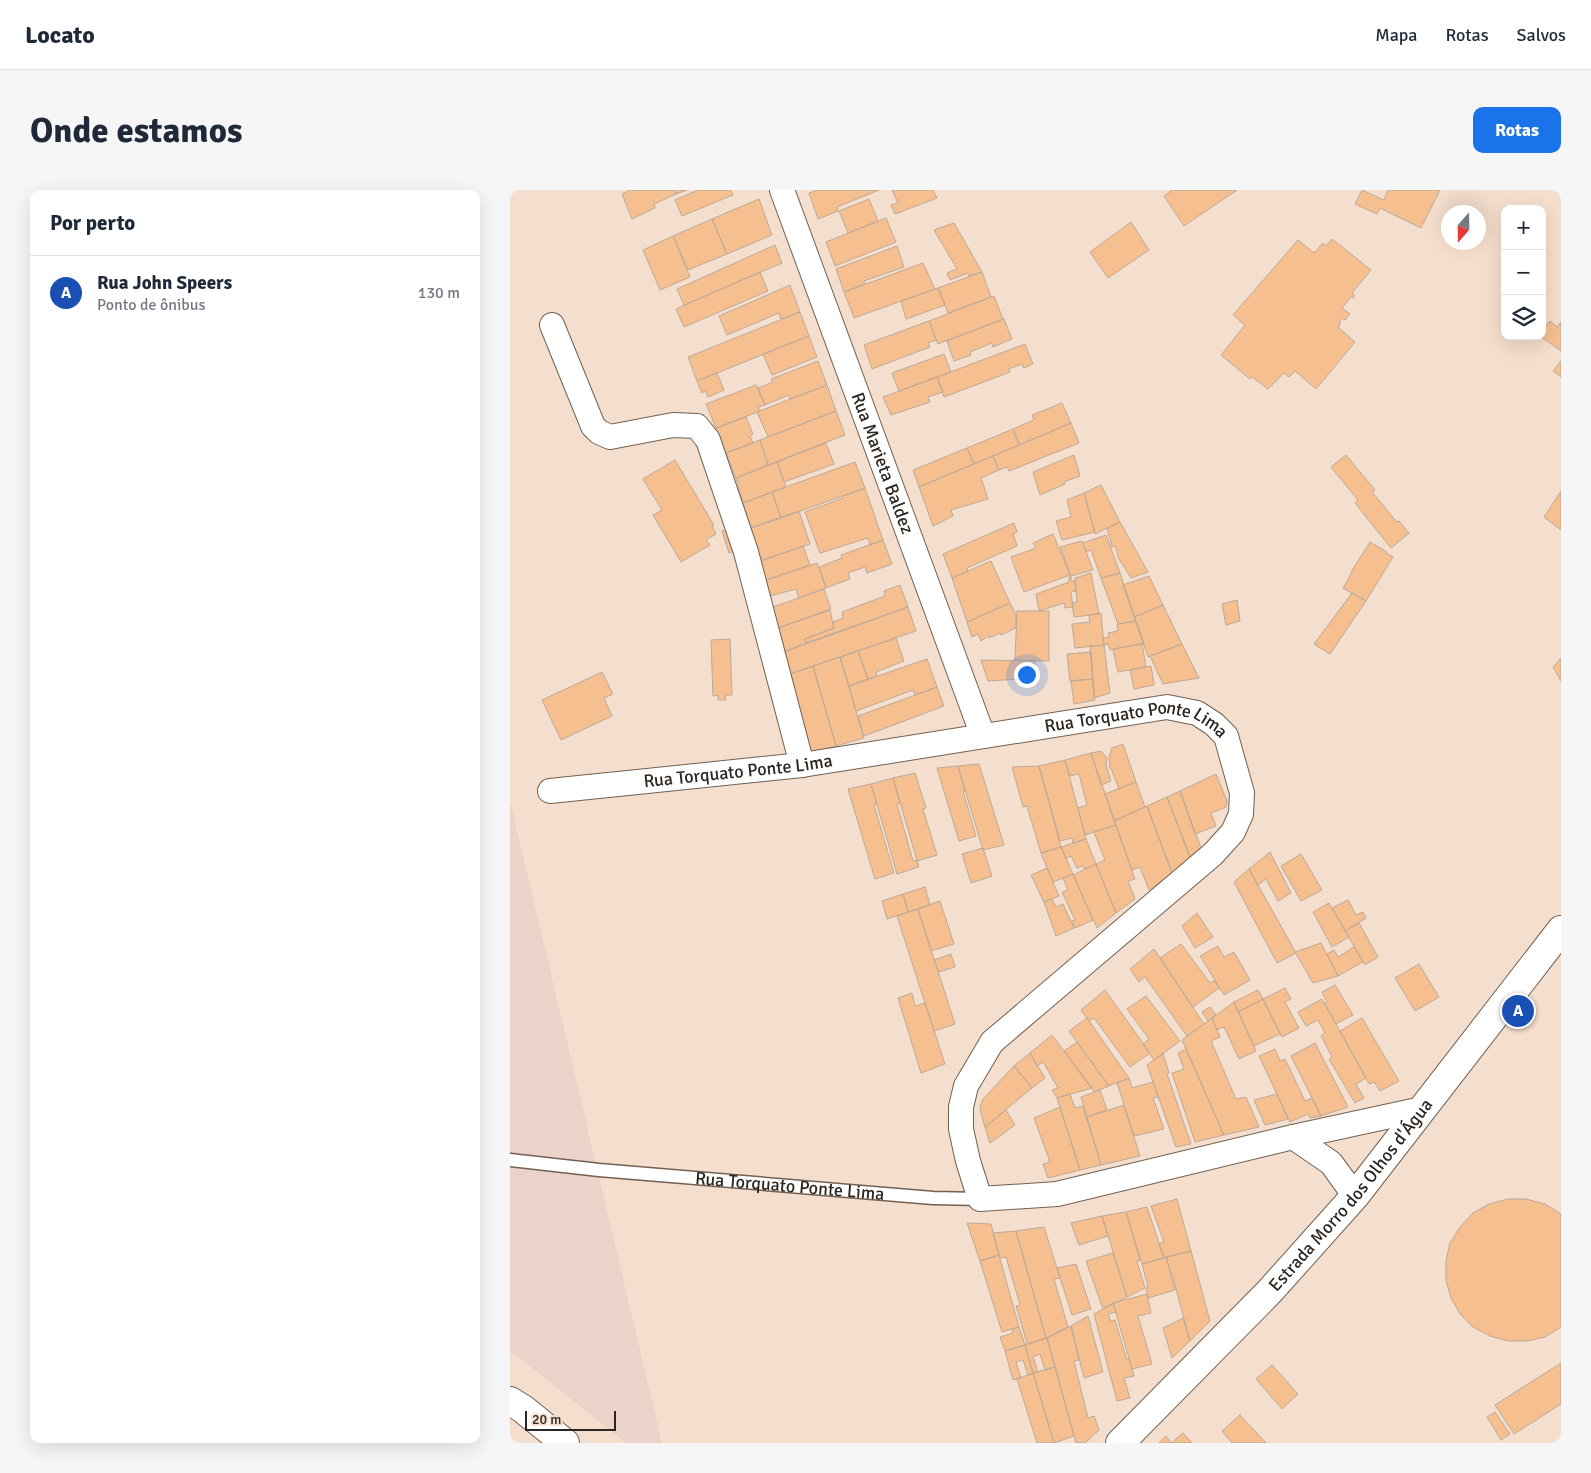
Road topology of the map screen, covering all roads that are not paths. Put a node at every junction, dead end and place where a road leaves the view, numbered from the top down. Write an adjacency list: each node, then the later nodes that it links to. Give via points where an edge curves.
1 (782, 190): 3 (street, Rua Marieta Baldez)
2 (552, 324): 4 (street, via 593,426 599,432 610,437 673,425 697,426 708,440 746,552)
3 (983, 736): 4 (street, Rua Torquato Ponte Lima); 11 (street, Rua Torquato Ponte Lima, via 1167,707 1197,713 1226,736 1242,793 1241,814 1233,832 1214,854 988,1048 966,1086 961,1107 961,1129)
4 (802, 765): 5 (street, Rua Torquato Ponte Lima)
5 (550, 791)
6 (1561, 930): 7 (main road, Estrada Morro dos Olhos d'Água)
7 (1422, 1109): 8 (street, Rua Torquato Ponte Lima); 10 (main road, Estrada Morro dos Olhos d'Água)
8 (1293, 1137): 10 (street, via 1332,1163); 11 (street, Rua Torquato Ponte Lima, via 1057,1194)
9 (510, 1160): 11 (lane, Rua Torquato Ponte Lima)
10 (1355, 1196): 14 (main road, Estrada Morro dos Olhos d'Água, via 1270,1291)
11 (980, 1200)
12 (510, 1401): 13 (main road)
13 (565, 1443)
14 (1120, 1443)

